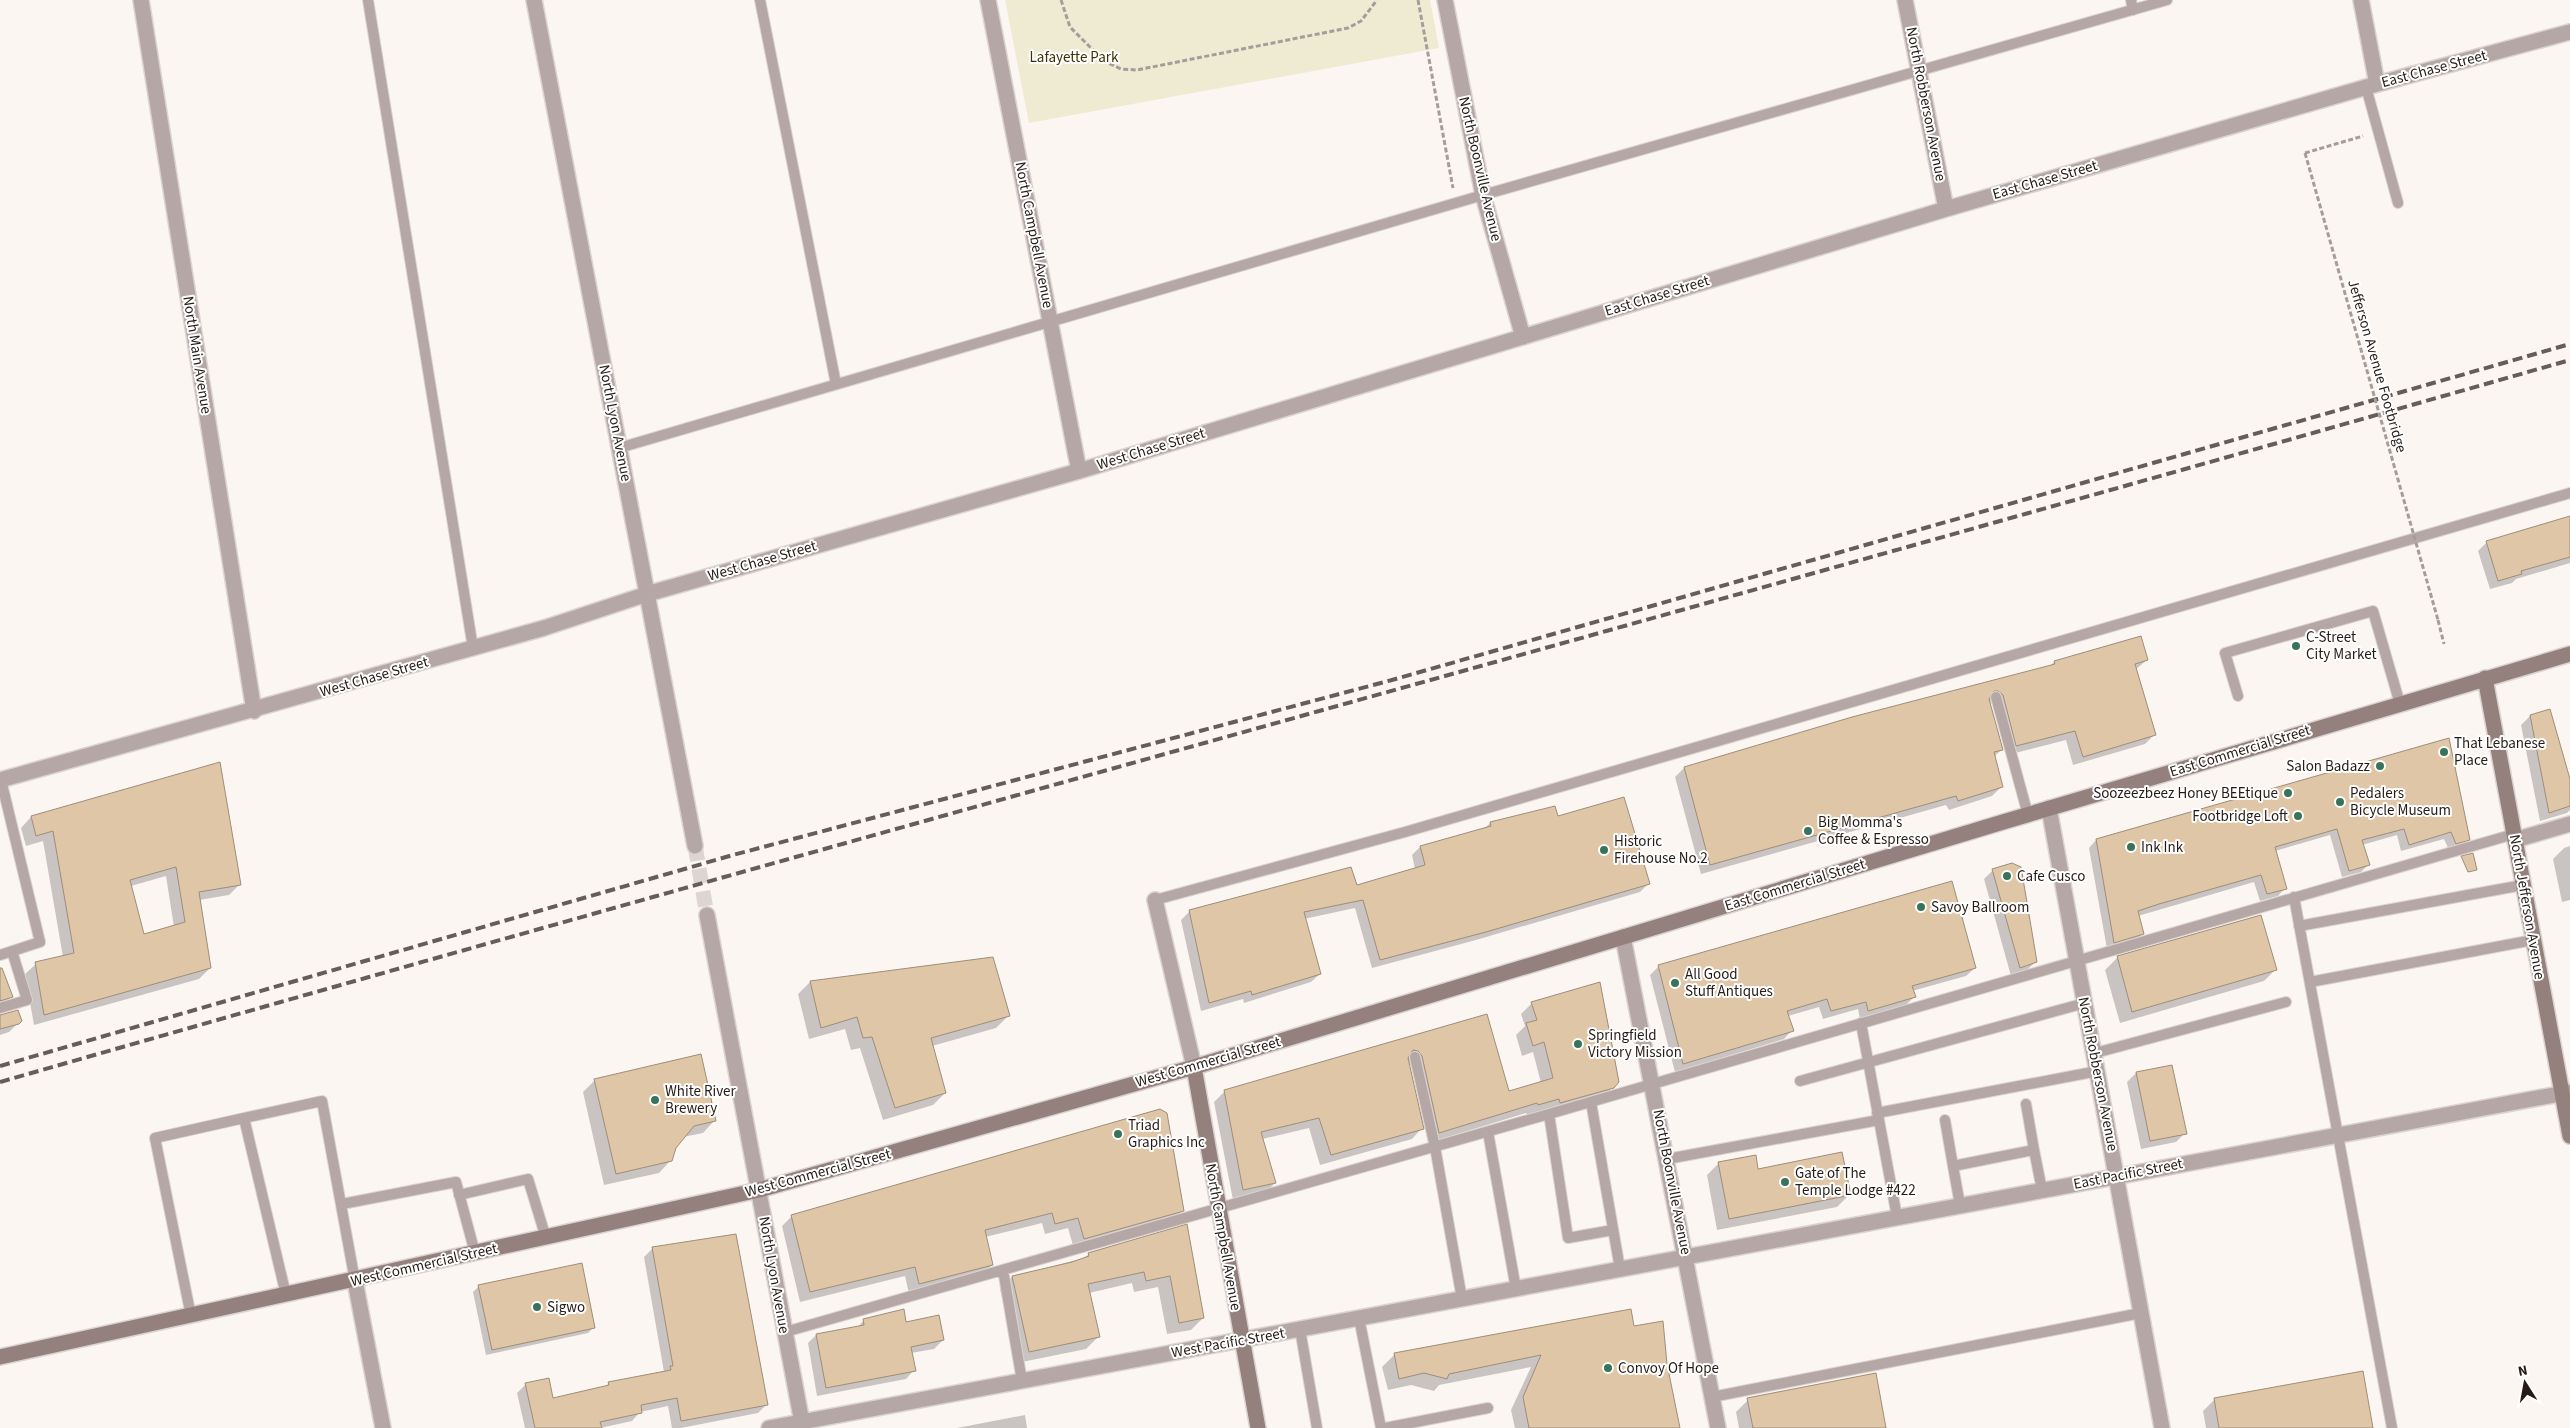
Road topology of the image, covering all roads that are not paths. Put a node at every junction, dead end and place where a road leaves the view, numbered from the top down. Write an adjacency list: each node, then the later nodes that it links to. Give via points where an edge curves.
1 (141, 0): 30 (street, North Main Avenue)
2 (368, 0): 24 (lane)
3 (534, 0): 20 (street, North Lyon Avenue)
4 (760, 0): 19 (lane)
5 (988, 0): 17 (street, North Campbell Avenue)
6 (1445, 0): 14 (street, North Boonville Avenue)
7 (1905, 0): 12 (street, North Robberson Avenue)
8 (2167, 0): 10 (lane)
9 (2361, 0): 13 (street)
10 (2132, 5): 12 (lane)
11 (2570, 32): 13 (street, East Chase Street)
12 (1919, 71): 14 (lane); 16 (street, North Robberson Avenue)
13 (2372, 86): 15 (lane); 16 (street, East Chase Street)
14 (1483, 196): 17 (lane); 18 (street, North Boonville Avenue)
15 (2398, 203)
16 (1946, 209): 18 (street, East Chase Street)
17 (1050, 321): 19 (lane); 21 (street, North Campbell Avenue)
18 (1523, 337): 21 (street, West Chase Street)
19 (836, 384): 20 (lane)
20 (619, 448): 23 (street, North Lyon Avenue)
21 (1080, 471): 23 (street, West Chase Street)
22 (2570, 493): 39 (lane, via 1405,832)
23 (647, 594): 24 (street, West Chase Street); 36 (street, North Lyon Avenue)
24 (473, 648): 30 (street, West Chase Street)
25 (2570, 654): 26 (street, East Commercial Street)
26 (2485, 678): 29 (street, East Commercial Street); 35 (street, North Jefferson Avenue)
27 (2238, 696): 29 (lane, via 2225,653 2373,611)
28 (1996, 697): 33 (lane)
29 (2400, 704): 32 (street, East Commercial Street)
30 (254, 711): 31 (street, West Chase Street)
31 (0, 780): 44 (lane, via 40,942)
32 (2049, 808): 33 (street, East Commercial Street); 46 (street, North Robberson Avenue)
33 (2028, 815): 42 (street, East Commercial Street)
34 (2570, 824): 35 (street)
35 (2515, 837): 37 (street, North Jefferson Avenue); 38 (lane)
36 (695, 846)
37 (2523, 885): 41 (lane); 43 (street, North Jefferson Avenue)
38 (2294, 897): 41 (lane); 46 (lane)
39 (1155, 900): 55 (street, North Campbell Avenue)
40 (707, 915): 74 (street, North Lyon Avenue)
41 (2299, 926): 47 (lane)
42 (1623, 937): 55 (street, West Commercial Street); 58 (street, North Boonville Avenue)
43 (2534, 940): 47 (lane); 59 (street, North Jefferson Avenue)
44 (12, 951): 45 (lane); 50 (lane, via 27,1000)
45 (0, 955)
46 (2077, 960): 49 (street, North Robberson Avenue); 51 (lane)
47 (2310, 982): 67 (lane)
48 (2286, 1002): 52 (lane)
49 (2085, 1003): 52 (street, North Robberson Avenue); 54 (lane)
50 (0, 1008)
51 (1861, 1023): 54 (lane); 58 (lane)
52 (2094, 1053): 56 (street, North Robberson Avenue)
53 (1415, 1056): 69 (lane)
54 (1868, 1062): 57 (lane); 63 (lane)
55 (1194, 1067): 74 (street, West Commercial Street); 79 (street, North Campbell Avenue)
56 (2098, 1071): 63 (lane); 73 (street, North Robberson Avenue)
57 (1800, 1081)
58 (1652, 1084): 60 (lane); 71 (street, North Boonville Avenue)
59 (2566, 1093): 67 (street, East Pacific Street); 68 (street, North Jefferson Avenue)
60 (1591, 1102): 62 (lane); 81 (lane)
61 (2026, 1104): 70 (lane)
62 (1549, 1114): 66 (lane); 81 (lane, via 1568,1238)
63 (1878, 1116): 71 (lane); 80 (lane)
64 (244, 1118): 77 (lane, via 322,1101); 89 (lane); 92 (lane, via 155,1138)
65 (1945, 1120): 72 (lane)
66 (1488, 1132): 69 (lane); 88 (lane)
67 (2339, 1135): 73 (street, East Pacific Street); 110 (lane)
68 (2570, 1136)
69 (1435, 1147): 79 (lane); 90 (lane)
70 (2034, 1150): 72 (lane); 75 (lane)
71 (1667, 1159): 84 (street, North Boonville Avenue)
72 (1953, 1166): 78 (lane)
73 (2118, 1176): 75 (street, East Pacific Street); 91 (street, North Robberson Avenue)
74 (759, 1190): 82 (street, West Commercial Street); 95 (street, North Lyon Avenue)
75 (2042, 1190): 78 (street, East Pacific Street)
76 (460, 1195): 77 (lane, via 456,1182); 82 (lane, via 528,1179); 83 (lane)
77 (342, 1204): 87 (lane)
78 (1960, 1205): 80 (street, East Pacific Street)
79 (1218, 1209): 86 (lane); 96 (street, North Campbell Avenue)
80 (1897, 1217): 84 (street, East Pacific Street)
81 (1613, 1230): 85 (lane)
82 (546, 1238): 83 (street, West Commercial Street)
83 (475, 1253): 87 (street, West Commercial Street)
84 (1686, 1257): 85 (street, West Pacific Street); 99 (street, North Boonville Avenue)
85 (1620, 1269): 88 (street, West Pacific Street)
86 (1002, 1270): 95 (lane); 98 (lane)
87 (355, 1280): 89 (street, West Commercial Street); 102 (street)
88 (1516, 1289): 90 (street, West Pacific Street)
89 (286, 1296): 92 (street, West Commercial Street)
90 (1462, 1299): 93 (street, West Pacific Street)
91 (2141, 1313): 99 (lane); 109 (street, North Robberson Avenue)
92 (192, 1316): 97 (street, West Commercial Street)
93 (1360, 1318): 94 (street, West Pacific Street); 106 (lane)
94 (1300, 1329): 96 (street, West Pacific Street); 105 (lane)
95 (785, 1332): 101 (street, North Lyon Avenue)
96 (1241, 1340): 98 (street, West Pacific Street); 104 (street, North Campbell Avenue)
97 (0, 1357)
98 (1022, 1381): 101 (street, West Pacific Street)
99 (1712, 1397): 108 (street, North Boonville Avenue)
100 (1488, 1408): 107 (lane)
101 (802, 1425): 103 (street, West Pacific Street)
102 (383, 1428)
103 (770, 1428)
104 (1258, 1428)
105 (1317, 1428)
106 (1381, 1428)
107 (1385, 1428)
108 (1718, 1428)
109 (2162, 1428)
110 (2392, 1428)

